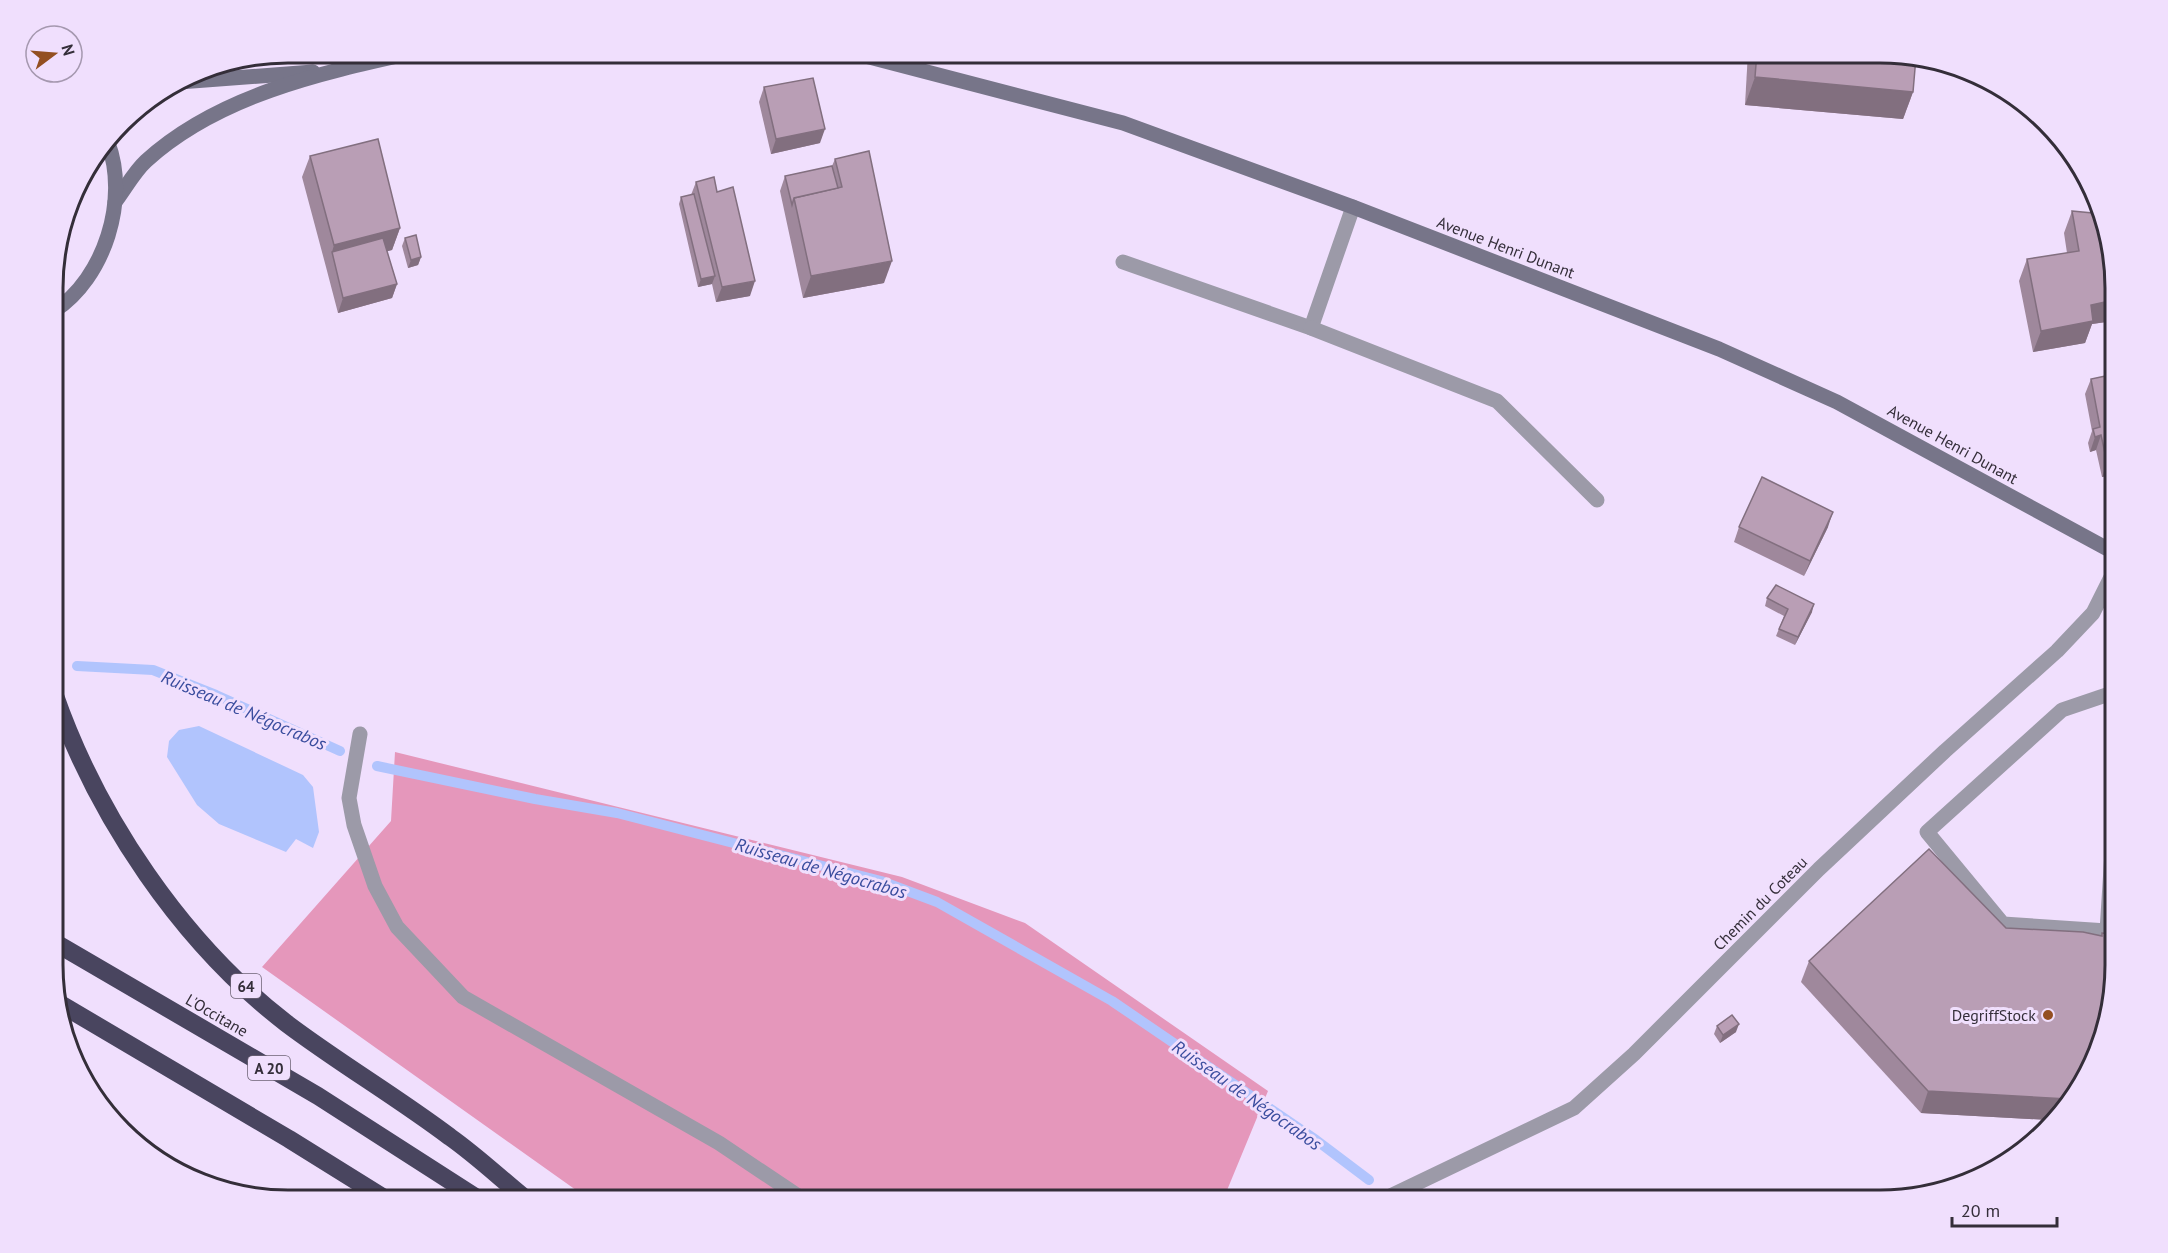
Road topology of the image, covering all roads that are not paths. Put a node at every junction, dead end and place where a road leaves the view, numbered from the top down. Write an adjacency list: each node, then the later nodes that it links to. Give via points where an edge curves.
1 (363, 63): 3 (main road)
2 (896, 63): 7 (main road, Avenue Henri Dunant, via 1123,123)
3 (333, 70): 4 (main road); 6 (main road, via 244,102 188,129 144,163)
4 (201, 80)
5 (111, 150): 6 (main road)
6 (115, 202): 9 (main road, via 107,241 88,277)
7 (1353, 207): 10 (street); 12 (main road, Avenue Henri Dunant, via 1719,349 1837,402)
8 (1123, 262): 10 (street)
9 (63, 302)
10 (1311, 328): 11 (street, via 1497,401)
11 (1597, 500)
12 (2105, 548)
13 (2105, 589): 24 (street, Chemin du Coteau, via 2093,613 2058,651 1836,853 1634,1054 1574,1108)
14 (2105, 695): 17 (street, via 2062,710 1927,832 2003,924)
15 (63, 713): 22 (highway, 64, via 105,806 150,879 213,956 285,1022 452,1137)
16 (360, 734): 23 (street, via 349,798 354,825 375,886 397,927 428,963 463,997 719,1143)
17 (2105, 931)
18 (63, 947): 21 (highway, L'Occitane / A 20, via 318,1096)
19 (67, 1008): 20 (highway)
20 (371, 1190)
21 (464, 1190)
22 (515, 1190)
23 (789, 1190)
24 (1403, 1190)

